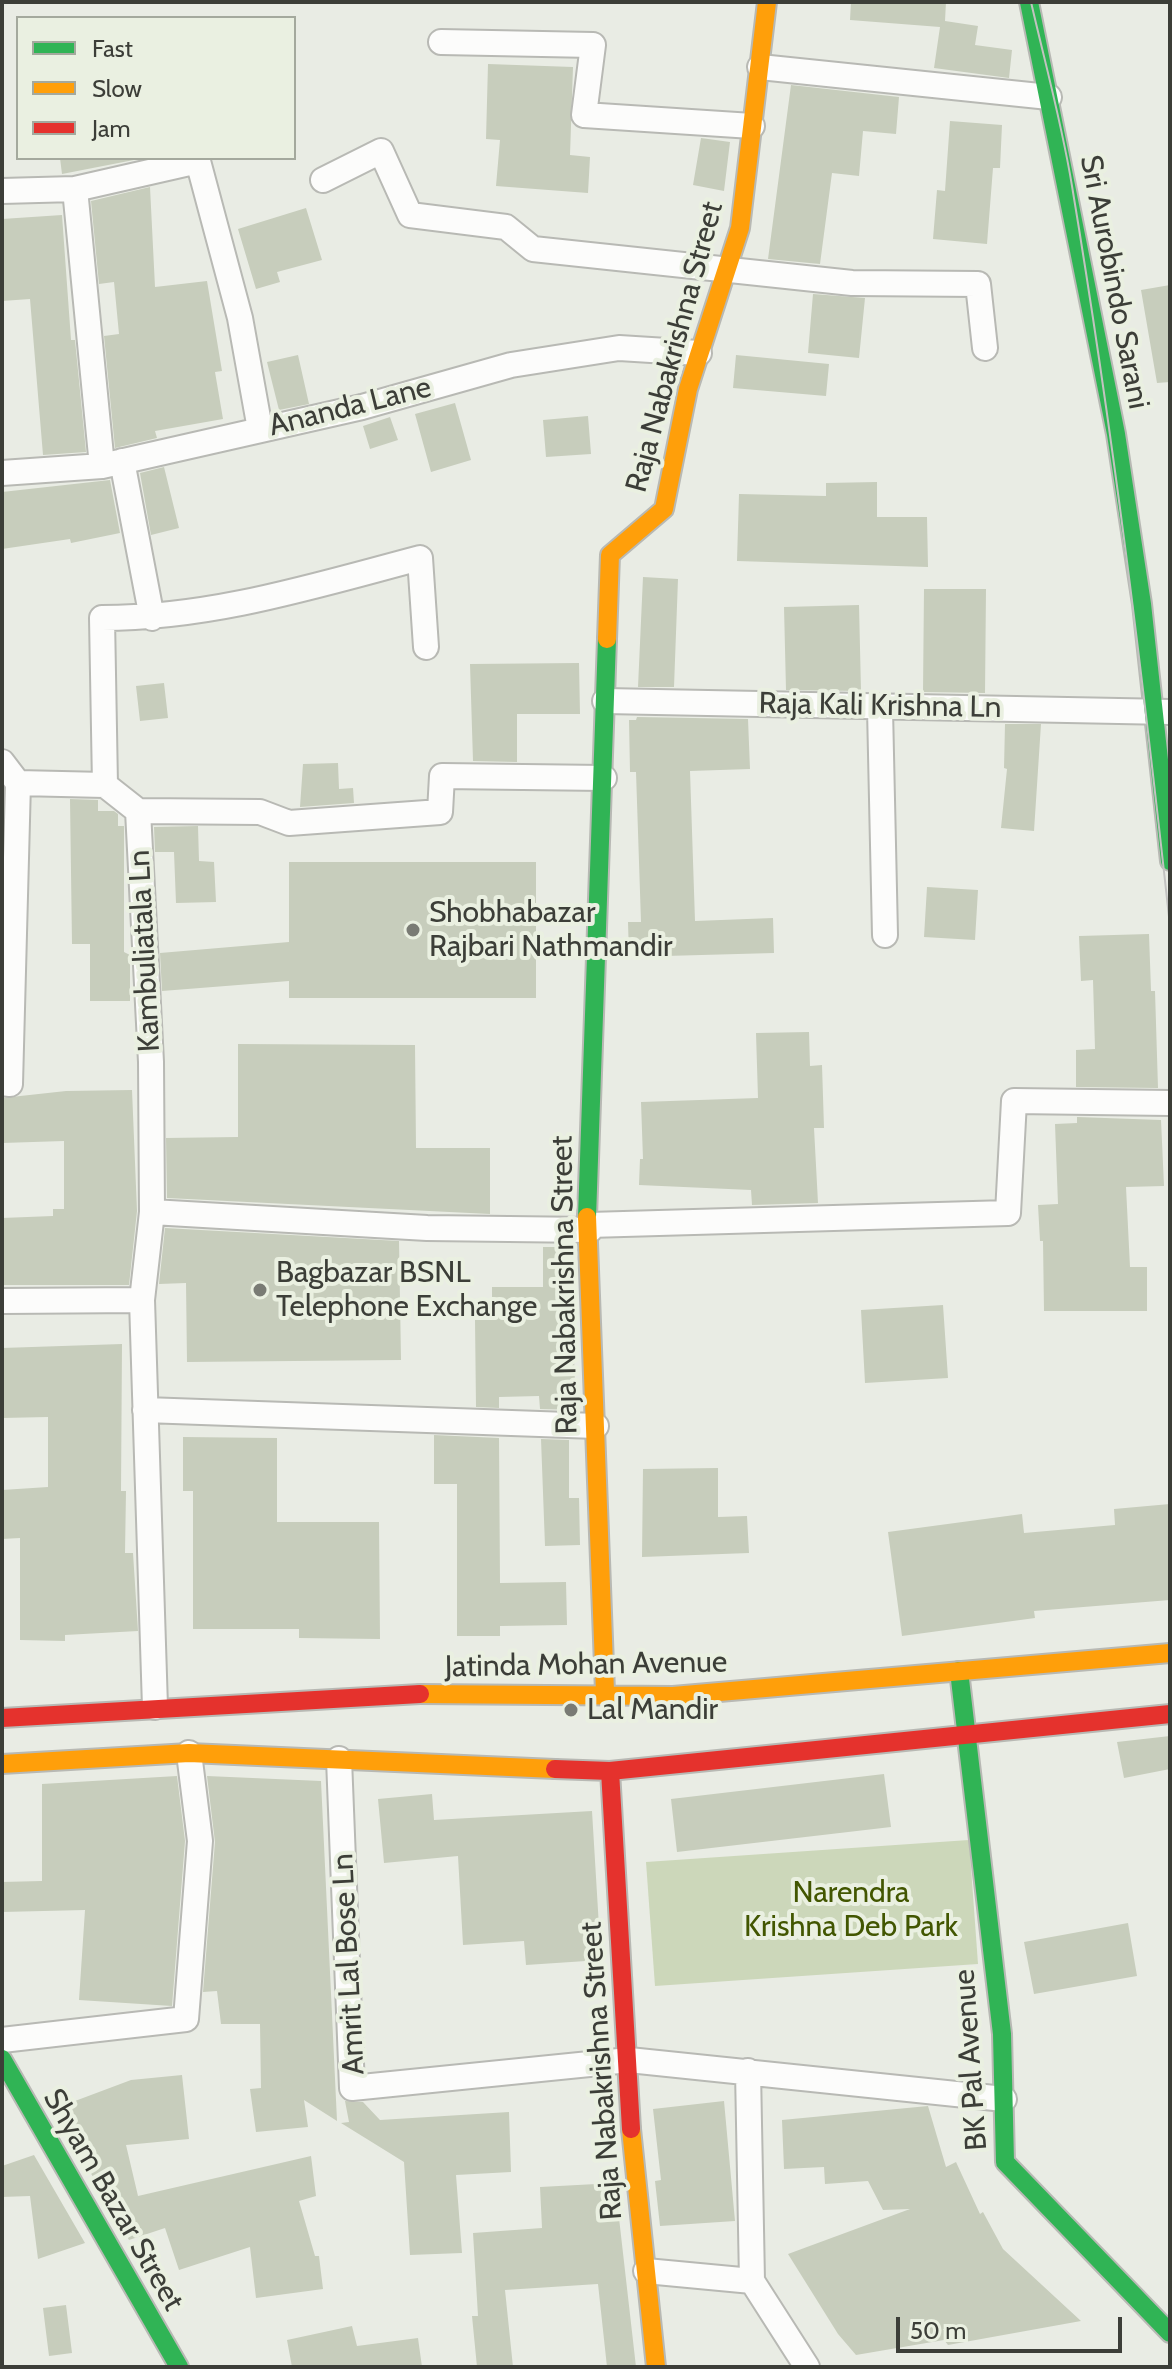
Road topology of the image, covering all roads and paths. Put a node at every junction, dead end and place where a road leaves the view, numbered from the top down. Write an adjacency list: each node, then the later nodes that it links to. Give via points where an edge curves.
1 (767, 2): 4 (main road, Raja Nabakrishna Street)
2 (1029, 2): 5 (main road, Sri Aurobindo Sarani)
3 (441, 42): 6 (street, via 593,45 584,115)
4 (760, 67): 5 (street); 6 (main road, Raja Nabakrishna Street)
5 (1049, 97): 20 (main road, Sri Aurobindo Sarani, via 1116,434)
6 (752, 126): 10 (main road, Raja Nabakrishna Street, via 740,228)
7 (323, 180): 10 (street, via 381,151 410,215 506,227 533,249)
8 (75, 189): 9 (street); 13 (street, via 198,161 240,318); 14 (street)
9 (2, 191)
10 (727, 268): 11 (street, via 852,283 978,284); 12 (main road, Raja Nabakrishna Street)
11 (985, 348)
12 (699, 353): 13 (street, Ananda Lane, via 619,348 511,365); 18 (main road, Raja Nabakrishna Street, via 664,509 610,555)
13 (260, 429): 14 (street, Ananda Lane)
14 (112, 464): 15 (street, Ananda Lane); 16 (street)
15 (2, 473)
16 (152, 618): 17 (street, via 241,606 420,558); 24 (street, via 102,618)
17 (426, 647)
18 (605, 701): 19 (street, Raja Kali Krishna Ln); 22 (main road, Raja Nabakrishna Street)
19 (880, 709): 20 (street, Raja Kali Krishna Ln); 27 (street)
20 (1162, 713): 26 (main road, Sri Aurobindo Sarani)
21 (2, 762): 23 (street)
22 (604, 778): 25 (street, via 442,776 440,812 304,822 289,823 260,812); 31 (main road, Raja Nabakrishna Street)
23 (18, 783): 24 (street); 28 (street, via 10,1084)
24 (105, 785): 25 (street, Kambuliatala Ln)
25 (138, 811): 30 (street, Kambuliatala Ln, via 151,1062)
26 (1170, 861)
27 (885, 935)
28 (2, 1083)
29 (1170, 1103): 31 (street, via 1014,1101 1008,1213)
30 (152, 1212): 31 (street, via 427,1228); 32 (street, Kambuliatala Ln)
31 (589, 1228): 35 (main road, Raja Nabakrishna Street)
32 (142, 1300): 33 (street); 34 (street, Kambuliatala Ln)
33 (2, 1301)
34 (145, 1410): 35 (street); 39 (street, Kambuliatala Ln)
35 (596, 1426): 38 (main road, Raja Nabakrishna Street)
36 (1170, 1653): 37 (main road, Jatinda Mohan Avenue)
37 (959, 1671): 38 (main road, Jatinda Mohan Avenue, via 673,1696); 42 (main road, BK Pal Avenue)
38 (605, 1692): 39 (main road, Jatinda Mohan Avenue, via 281,1698)
39 (155, 1707): 41 (main road, Jatinda Mohan Avenue)
40 (1170, 1714): 42 (main road)
41 (2, 1718)
42 (965, 1735): 46 (main road); 52 (main road, BK Pal Avenue, via 1002,2034)
43 (189, 1753): 44 (main road); 45 (main road); 47 (street, via 200,1841 186,2019)
44 (339, 1759): 46 (main road); 49 (street, Amrit Lal Bose Ln, via 352,2088)
45 (2, 1764)
46 (610, 1771): 49 (main road, Raja Nabakrishna Street)
47 (2, 2040)
48 (2, 2059): 51 (main road, Shyam Bazar Street)
49 (629, 2060): 50 (street); 53 (main road, Raja Nabakrishna Street, via 634,2174)
50 (748, 2071): 52 (street); 54 (street)
51 (8, 2083): 56 (main road, Shyam Bazar Street)
52 (1004, 2099): 55 (main road, BK Pal Avenue, via 1005,2162)
53 (646, 2271): 54 (street); 57 (main road, Raja Nabakrishna Street)
54 (752, 2281): 58 (street)
55 (1170, 2333)
56 (179, 2367)
57 (656, 2367)
58 (807, 2367)

